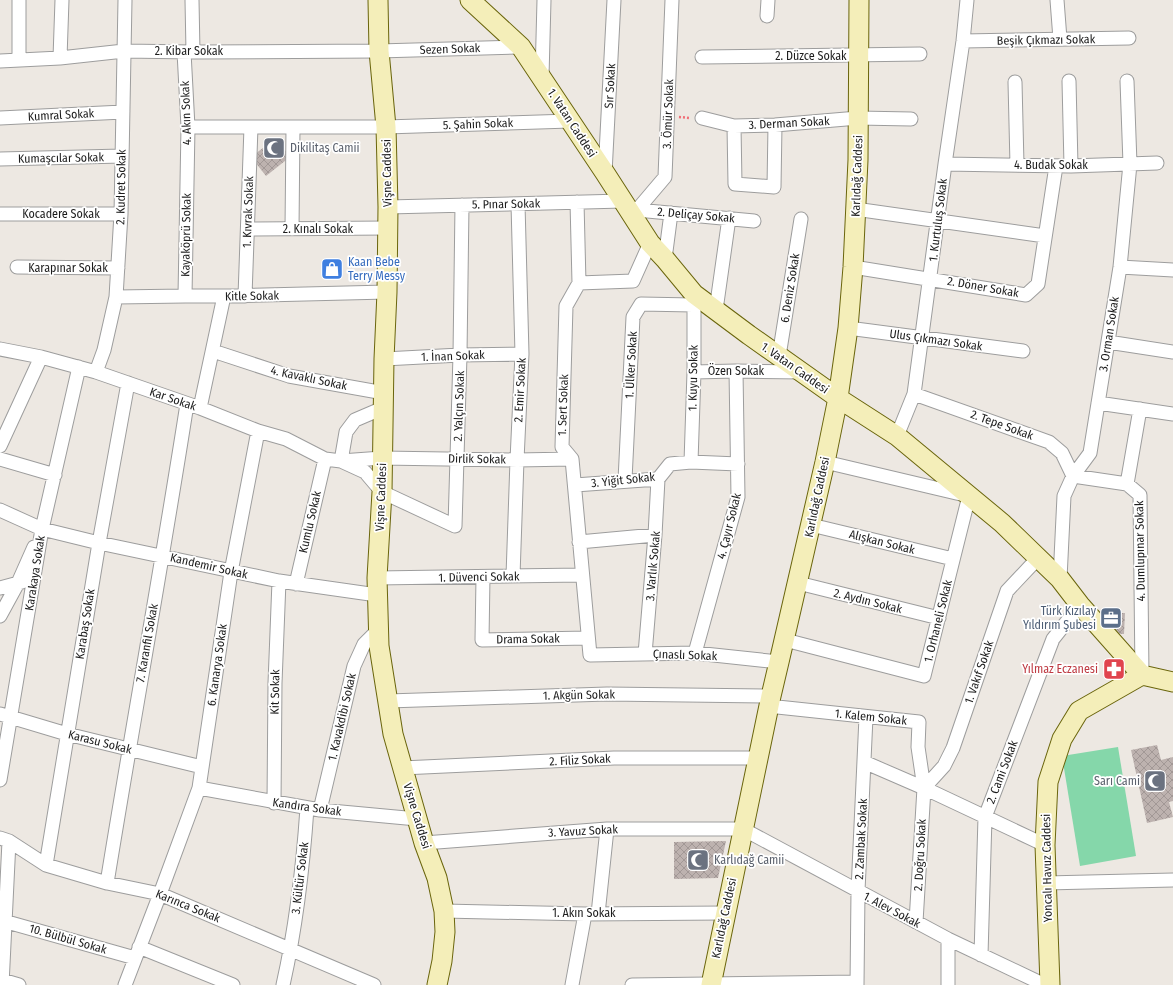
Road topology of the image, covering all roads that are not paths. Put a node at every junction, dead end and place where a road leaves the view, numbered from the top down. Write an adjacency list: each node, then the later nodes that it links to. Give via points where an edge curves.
1 (19, 0): 26 (street)
2 (62, 0): 25 (street)
3 (125, 0): 19 (street, 2. Kudret Sokak)
4 (192, 0): 21 (street, 4. Akın Sokak)
5 (378, 0): 20 (main road, Vişne Caddesi)
6 (470, 0): 18 (main road, 1. Vatan Caddesi)
7 (544, 0): 28 (street)
8 (614, 0): 52 (street, Sır Sokak)
9 (672, 0): 58 (street, 3. Ömür Sokak, via 665,177)
10 (768, 0): 14 (street)
11 (858, 0): 24 (main road, Karlıdağ Caddesi)
12 (967, 0): 17 (street, 1. Kurtuluş Sokak)
13 (1057, 0): 16 (street)
14 (767, 16)
15 (1129, 38): 16 (street, Beşik Çıkmazı Sokak)
16 (1060, 40): 17 (street, Beşik Çıkmazı Sokak)
17 (963, 41): 47 (street, 1. Kurtuluş Sokak)
18 (521, 47): 20 (street, Sezen Sokak); 28 (main road, 1. Vatan Caddesi)
19 (124, 51): 21 (street, 2. Kibar Sokak); 25 (street, 2. Kibar Sokak); 32 (street, 2. Kudret Sokak)
20 (380, 51): 21 (street, 2. Kibar Sokak); 42 (main road, Vişne Caddesi)
21 (188, 52): 40 (street, 4. Akın Sokak)
22 (920, 54): 24 (street, 2. Düzce Sokak)
23 (702, 56): 24 (street, 2. Düzce Sokak)
24 (858, 56): 35 (main road, Karlıdağ Caddesi)
25 (60, 58): 26 (street, 2. Kibar Sokak)
26 (19, 60): 27 (street, 2. Kibar Sokak)
27 (0, 61)
28 (542, 78): 37 (main road, 1. Vatan Caddesi)
29 (1015, 82): 49 (street)
30 (1069, 82): 51 (street)
31 (1127, 82): 48 (street, 3. Orman Sokak)
32 (123, 112): 33 (street, Kumral Sokak); 44 (street, 2. Kudret Sokak)
33 (0, 118)
34 (702, 118): 39 (street, 3. Derman Sokak)
35 (858, 118): 36 (street, 3. Derman Sokak); 38 (street, 3. Derman Sokak); 59 (main road, Karlıdağ Caddesi)
36 (911, 119)
37 (570, 121): 42 (street, 5. Şahin Sokak); 52 (main road, 1. Vatan Caddesi)
38 (775, 125): 39 (street, 3. Derman Sokak); 39 (street, via 774,187 734,184)
39 (734, 126)
40 (188, 127): 41 (street); 53 (street, 4. Akın Sokak)
41 (251, 127): 43 (street); 68 (street, 1. Kıvrak Sokak)
42 (386, 127): 43 (street); 57 (main road, Vişne Caddesi)
43 (293, 128): 69 (street)
44 (122, 156): 45 (street, Kumaşcılar Sokak); 62 (street, 2. Kudret Sokak)
45 (0, 158)
46 (1157, 163): 48 (street, 4. Budak Sokak)
47 (945, 164): 49 (street, 4. Budak Sokak); 65 (street, 1. Kurtuluş Sokak)
48 (1130, 164): 51 (street, 4. Budak Sokak); 75 (street, 3. Orman Sokak)
49 (1017, 165): 50 (street, 4. Budak Sokak)
50 (1056, 166): 51 (street, 4. Budak Sokak); 70 (street, 2. Döner Sokak)
51 (1071, 166)
52 (605, 173): 58 (main road, 1. Vatan Caddesi)
53 (187, 174): 81 (street, Kayaköprü Sokak)
54 (577, 202): 55 (street, 5. Pınar Sokak); 58 (street, 5. Pınar Sokak); 79 (street)
55 (518, 204): 56 (street, 5. Pınar Sokak); 94 (street, 2. Emir Sokak)
56 (462, 205): 57 (street, 5. Pınar Sokak); 95 (street, 2. Yalçın Sokak)
57 (388, 207): 67 (main road, Vişne Caddesi)
58 (630, 208): 60 (street, 2. Deliçay Sokak); 71 (main road, 1. Vatan Caddesi)
59 (856, 209): 65 (street); 74 (main road, Karlıdağ Caddesi)
60 (671, 213): 63 (street, 2. Deliçay Sokak); 72 (street)
61 (0, 214): 62 (street, Kocadere Sokak)
62 (121, 214): 76 (street, 2. Kudret Sokak)
63 (729, 218): 66 (street, 2. Deliçay Sokak); 86 (street)
64 (801, 220): 96 (street, 6. Deniz Sokak)
65 (938, 220): 70 (street); 78 (street, 1. Kurtuluş Sokak)
66 (754, 221)
67 (388, 228): 69 (street, 2. Kınalı Sokak); 80 (main road, Vişne Caddesi)
68 (248, 229): 69 (street, 2. Kınalı Sokak); 83 (street, 1. Kıvrak Sokak)
69 (292, 229)
70 (1045, 236): 78 (street, 2. Döner Sokak, via 1038,284 1026,295)
71 (650, 243): 72 (main road, 1. Vatan Caddesi); 79 (street, via 633,281)
72 (665, 259): 85 (main road, 1. Vatan Caddesi)
73 (17, 267): 76 (street, Karapınar Sokak)
74 (853, 267): 78 (street, 2. Döner Sokak); 87 (main road, Karlıdağ Caddesi)
75 (1120, 267): 77 (street); 89 (street, 3. Orman Sokak)
76 (118, 268): 84 (street, 2. Kudret Sokak)
77 (1173, 270)
78 (931, 279): 88 (street, 1. Kurtuluş Sokak)
79 (579, 283): 120 (street, 1. Sert Sokak, via 566,306 562,447)
80 (387, 292): 83 (street, Kitle Sokak); 98 (main road, Vişne Caddesi)
81 (185, 296): 82 (street, Kitle Sokak); 84 (street, Kitle Sokak)
82 (224, 296): 83 (street, Kitle Sokak); 91 (street)
83 (245, 296)
84 (116, 297): 101 (street, 2. Kudret Sokak, via 104,350)
85 (694, 299): 86 (main road, 1. Vatan Caddesi); 102 (street, 1. Kuyu Sokak); 129 (street, 1. Ülker Sokak, via 641,304 633,317)
86 (716, 310): 96 (main road, 1. Vatan Caddesi)
87 (848, 328): 88 (street, Ulus Çıkmazı Sokak); 106 (main road, Karlıdağ Caddesi)
88 (922, 338): 92 (street, Ulus Çıkmazı Sokak); 105 (street, 1. Kurtuluş Sokak)
89 (1108, 342): 93 (street); 109 (street, 3. Orman Sokak)
90 (0, 349): 97 (street, Kar Sokak)
91 (213, 351): 107 (street, 4. Kavaklı Sokak, via 289,376); 110 (street)
92 (1023, 351)
93 (1173, 352)
94 (522, 354): 95 (street, 1. İnan Sokak); 121 (street, 2. Emir Sokak)
95 (460, 355): 98 (street, 1. İnan Sokak); 117 (street, 2. Yalçın Sokak)
96 (779, 356): 103 (main road, 1. Vatan Caddesi)
97 (41, 357): 99 (street, Kar Sokak); 115 (street)
98 (384, 359): 107 (main road, Vişne Caddesi)
99 (79, 367): 101 (street, Kar Sokak); 126 (street, Karakaya Sokak)
100 (736, 371): 102 (street, Özen Sokak); 103 (street, Özen Sokak); 125 (street, 4. Çayır Sokak)
101 (96, 372): 104 (street, Kar Sokak)
102 (694, 372): 123 (street, 1. Kuyu Sokak)
103 (802, 372): 106 (main road, 1. Vatan Caddesi)
104 (128, 383): 108 (street, Kar Sokak); 141 (street, Karabaş Sokak)
105 (914, 394): 114 (street, 1. Kurtuluş Sokak); 127 (street, 2. Tepe Sokak, via 1049,442 1062,453)
106 (838, 398): 114 (main road, 1. Vatan Caddesi); 124 (main road, Karlıdağ Caddesi)
107 (384, 400): 116 (main road, Vişne Caddesi); 122 (street, via 355,420 346,432)
108 (187, 404): 110 (street, Kar Sokak); 142 (street, 7. Karanfil Sokak)
109 (1098, 404): 111 (street); 127 (street, 3. Orman Sokak, via 1090,453)
110 (200, 408): 113 (street, Kar Sokak)
111 (1140, 409): 112 (street); 130 (street, 4. Dumlupınar Sokak)
112 (1173, 414)
113 (258, 431): 119 (street, Kar Sokak, via 286,439); 145 (street, 6. Kanarya Sokak)
114 (897, 436): 133 (main road, 1. Vatan Caddesi)
115 (0, 446)
116 (382, 458): 117 (street, Dirlik Sokak); 122 (street, Kar Sokak); 132 (main road, Vişne Caddesi)
117 (457, 458): 121 (street, Dirlik Sokak); 132 (street, 2. Yalçın Sokak, via 455,526)
118 (0, 459): 126 (street)
119 (325, 459): 122 (street, Kar Sokak); 154 (street, Kumlu Sokak)
120 (572, 459): 121 (street, Dirlik Sokak); 131 (street, 1. Sert Sokak)
121 (517, 460): 146 (street, 2. Emir Sokak)
122 (342, 461): 132 (street, Kar Sokak, via 365,472)
123 (691, 462): 125 (street, 3. Yiğit Sokak); 128 (street, 3. Yiğit Sokak, via 670,464)
124 (825, 462): 133 (street); 137 (main road, Karlıdağ Caddesi)
125 (738, 464): 163 (street, 4. Çayır Sokak, via 738,497)
126 (55, 475): 138 (street, Karakaya Sokak)
127 (1073, 476): 130 (street); 149 (street, 3. Orman Sokak, via 1064,496)
128 (658, 478): 129 (street, 3. Yiğit Sokak); 139 (street, 3. Varlık Sokak)
129 (625, 480): 131 (street, 3. Yiğit Sokak)
130 (1127, 484): 167 (street, 4. Dumlupınar Sokak, via 1140,495)
131 (575, 485): 140 (street, 1. Sert Sokak)
132 (382, 492): 155 (main road, Vişne Caddesi)
133 (969, 496): 143 (main road, 1. Vatan Caddesi); 144 (street, 1. Orhaneli Sokak)
134 (0, 510): 135 (street, Kandemir Sokak)
135 (14, 517): 136 (street); 138 (street, Kandemir Sokak)
136 (0, 521)
137 (811, 525): 144 (street, Alışkan Sokak); 153 (main road, Karlıdağ Caddesi)
138 (42, 529): 141 (street, Kandemir Sokak); 150 (street, Karakaya Sokak); 152 (street)
139 (656, 535): 140 (street); 164 (street, 3. Varlık Sokak)
140 (579, 542): 147 (street, 1. Sert Sokak)
141 (99, 543): 142 (street, Kandemir Sokak); 173 (street, Karabaş Sokak)
142 (163, 556): 145 (street, Kandemir Sokak); 174 (street, 7. Karanfil Sokak)
143 (1038, 558): 149 (main road, 1. Vatan Caddesi); 181 (street, 1. Vakıf Sokak, via 1008,591 953,748 944,766)
144 (953, 559): 159 (street, 1. Orhaneli Sokak)
145 (231, 572): 151 (street, Kandemir Sokak); 177 (street, 6. Kanarya Sokak)
146 (513, 576): 147 (street, 1. Düvenci Sokak); 148 (street, 1. Düvenci Sokak)
147 (582, 576): 161 (street, 1. Sert Sokak)
148 (483, 577): 155 (street, 1. Düvenci Sokak); 161 (street, Drama Sokak, via 482,640)
149 (1060, 579): 157 (main road, 1. Vatan Caddesi)
150 (34, 580): 152 (street); 171 (street, Karakaya Sokak)
151 (279, 581): 154 (street, Kandemir Sokak); 182 (street, Kit Sokak)
152 (18, 583): 156 (street); 158 (street)
153 (798, 583): 159 (street, 2. Aydın Sokak); 162 (main road, Karlıdağ Caddesi)
154 (296, 584): 155 (street, Kandemir Sokak)
155 (377, 586): 160 (main road, Vişne Caddesi)
156 (0, 588)
157 (1080, 605): 167 (main road, 1. Vatan Caddesi); 185 (street, 2. Cami Sokak, via 1053,639)
158 (0, 616)
159 (939, 618): 162 (street, 1. Orhaneli Sokak, via 924,676)
160 (378, 630): 169 (main road, Vişne Caddesi); 184 (street, 1. Kavakdibi Sokak, via 364,644 354,666)
161 (588, 638): 165 (street, 1. Sert Sokak)
162 (784, 640): 166 (main road, Karlıdağ Caddesi)
163 (695, 653): 164 (street, Çınaslı Sokak); 166 (street, Çınaslı Sokak)
164 (645, 654): 165 (street, Çınaslı Sokak)
165 (590, 655)
166 (780, 662): 170 (main road, Karlıdağ Caddesi)
167 (1142, 675): 168 (main road); 191 (main road, Yoncalı Havuz Caddesi, via 1079,711 1062,739 1048,782)
168 (1173, 682)
169 (388, 701): 170 (street, 1. Akgün Sokak, via 607,694); 178 (main road, Vişne Caddesi)
170 (769, 701): 172 (street, 1. Kalem Sokak); 175 (main road, Karlıdağ Caddesi)
171 (5, 715): 173 (street, Karasu Sokak); 179 (street, Karakaya Sokak)
172 (866, 717): 176 (street, 2. Zambak Sokak); 181 (street, 1. Kalem Sokak, via 919,722 918,747)
173 (67, 734): 174 (street, Karasu Sokak); 192 (street, Karabaş Sokak)
174 (129, 750): 177 (street, Karasu Sokak); 194 (street, 7. Karanfil Sokak)
175 (757, 758): 178 (street, 2. Filiz Sokak, via 614,758); 188 (main road, Karlıdağ Caddesi)
176 (864, 762): 181 (street); 196 (street, 2. Zambak Sokak)
177 (202, 767): 180 (street, 6. Kanarya Sokak)
178 (402, 768): 186 (main road, Vişne Caddesi)
179 (0, 780)
180 (199, 788): 182 (street, Kandıra Sokak); 197 (street, 6. Kanarya Sokak)
181 (924, 788): 185 (street); 202 (street, 2. Doğru Sokak)
182 (274, 802): 183 (street, Kandıra Sokak)
183 (306, 808): 184 (street, Kandıra Sokak); 204 (street, 3. Kültür Sokak, via 304,850)
184 (320, 810): 186 (street, Kandıra Sokak)
185 (985, 817): 191 (street); 206 (street, 2. Cami Sokak)
186 (417, 819): 190 (main road, Vişne Caddesi)
187 (607, 829): 188 (street, 3. Yavuz Sokak); 190 (street, 3. Yavuz Sokak); 200 (street)
188 (743, 829): 196 (street, 1. Alev Sokak); 199 (main road, Karlıdağ Caddesi)
189 (4, 839): 192 (street, Karınca Sokak); 201 (street)
190 (424, 843): 198 (main road, Vişne Caddesi, via 437,878)
191 (1045, 845): 195 (main road, Yoncalı Havuz Caddesi)
192 (46, 865): 194 (street, Karınca Sokak)
193 (1173, 880): 195 (street)
194 (107, 883): 197 (street, Karınca Sokak)
195 (1046, 883): 220 (main road, Yoncalı Havuz Caddesi)
196 (858, 891): 202 (street, 1. Alev Sokak); 208 (street, 2. Zambak Sokak)
197 (160, 894): 204 (street, Karınca Sokak); 205 (street, 6. Kanarya Sokak)
198 (444, 911): 200 (street, 1. Akın Sokak); 214 (main road, Vişne Caddesi, via 445,932)
199 (725, 913): 200 (street, 1. Akın Sokak); 217 (main road, Karlıdağ Caddesi)
200 (592, 914): 215 (street)
201 (2, 921): 205 (street, 10. Bülbül Sokak); 207 (street)
202 (916, 922): 203 (street, 1. Alev Sokak)
203 (948, 939): 206 (street, 1. Alev Sokak); 218 (street)
204 (291, 949): 212 (street, 3. Kültür Sokak); 213 (street, Karınca Sokak)
205 (137, 952): 210 (street, 6. Kanarya Sokak); 211 (street, 10. Bülbül Sokak)
206 (981, 955): 219 (street, 1. Alev Sokak)
207 (2, 982): 209 (street)
208 (857, 984): 217 (street)
209 (18, 985)
210 (125, 985)
211 (233, 985)
212 (283, 985)
213 (374, 985)
214 (437, 985)
215 (572, 985)
216 (632, 985): 217 (street)
217 (711, 985)
218 (948, 985)
219 (1045, 985)
220 (1050, 985)

